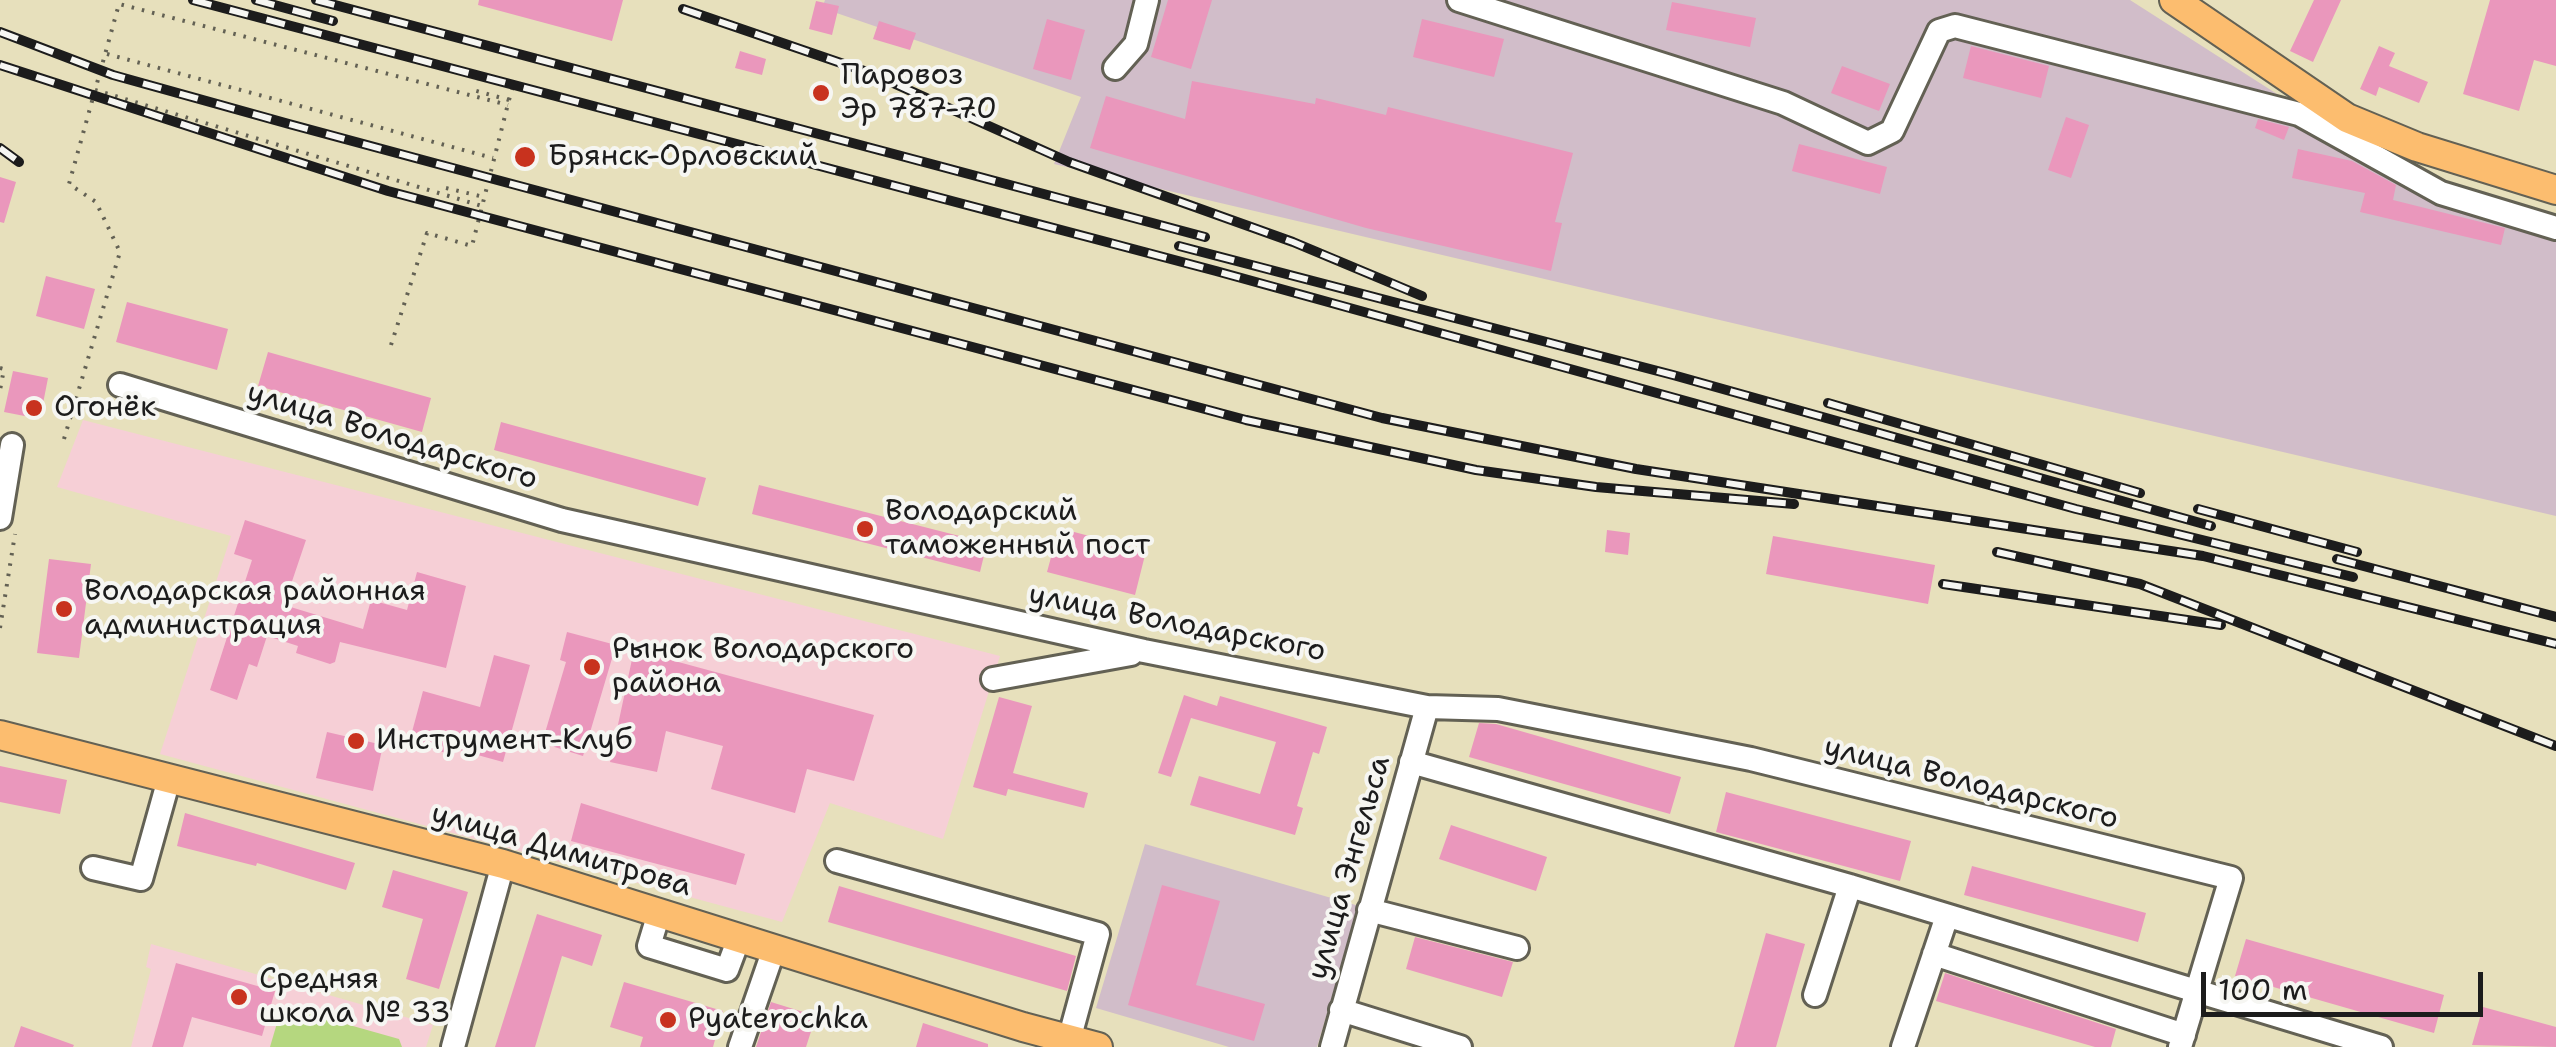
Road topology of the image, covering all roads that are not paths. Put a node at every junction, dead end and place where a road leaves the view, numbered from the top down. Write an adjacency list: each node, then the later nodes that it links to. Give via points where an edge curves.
1 (1147, 0): 4 (street, via 1136,44)
2 (1458, 0): 6 (street, via 1782,103 1868,143 1892,131 1939,30 1956,26 2299,114 2441,193)
3 (2174, 0): 5 (main road, via 2346,118)
4 (1116, 68)
5 (2556, 190)
6 (2556, 228)
7 (120, 385): 10 (street, улица Володарского, via 562,520)
8 (12, 444): 9 (street)
9 (8, 520)
10 (1144, 651): 11 (street); 12 (street, улица Володарского)
11 (993, 679)
12 (1427, 707): 14 (street, улица Энгельса); 25 (street, улица Володарского, via 1498,709 1750,759 2231,878)
13 (0, 735): 15 (main road, улица Димитрова)
14 (1412, 762): 19 (street); 20 (street, улица Энгельса)
15 (169, 779): 17 (main road, улица Димитрова); 18 (street, via 141,879)
16 (837, 861): 29 (street, via 1098,934)
17 (503, 864): 22 (main road, улица Димитрова); 31 (street)
18 (93, 868)
19 (1850, 886): 21 (street); 26 (street)
20 (1369, 910): 23 (street); 27 (street, улица Энгельса)
21 (1947, 916): 24 (street); 25 (street)
22 (774, 948): 28 (main road, улица Димитрова); 32 (street)
23 (1517, 948)
24 (1934, 954): 30 (street); 36 (street)
25 (2198, 988): 30 (street); 37 (street)
26 (1814, 996)
27 (1341, 1010): 34 (street, улица Энгельса); 35 (street)
28 (1020, 1037): 29 (main road, улица Димитрова)
29 (1069, 1040): 33 (main road, улица Димитрова)
30 (2182, 1041)
31 (453, 1047)
32 (740, 1047)
33 (1098, 1047)
34 (1332, 1047)
35 (1460, 1047)
36 (1902, 1047)
37 (2381, 1047)

